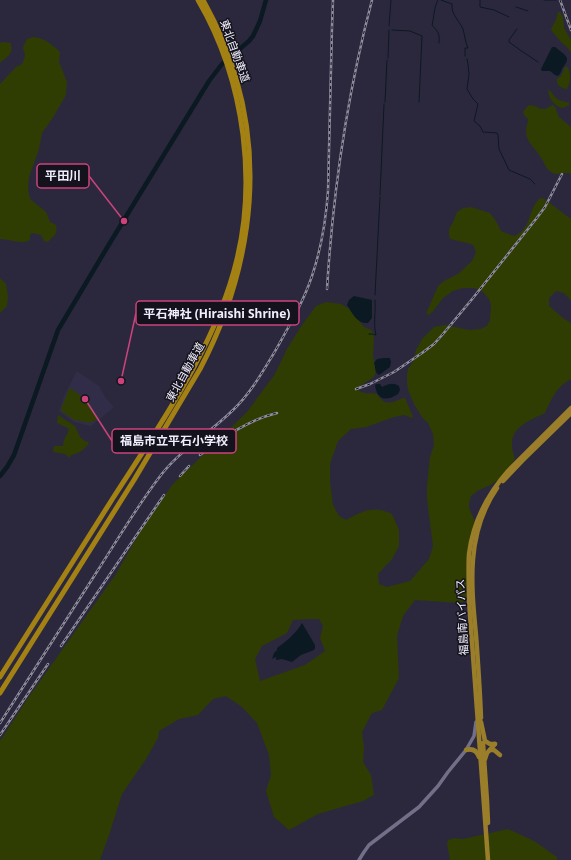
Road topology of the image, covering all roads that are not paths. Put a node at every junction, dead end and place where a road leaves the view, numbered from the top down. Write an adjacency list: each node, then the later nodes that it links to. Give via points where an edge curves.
1 (198, 0): 3 (highway, 東北自動車道)
2 (203, 0): 3 (highway, 東北自動車道, via 217,27)
3 (225, 53): 4 (highway, 東北自動車道)
4 (230, 67): 7 (highway, 東北自動車道, via 242,122 246,192 237,258 224,302 181,390); 8 (highway, 東北自動車道, via 246,121 250,179 245,239 229,303 207,355 176,409)
5 (571, 408): 9 (highway, 福島南バイパス, via 499,481 484,504 475,526 470,545 468,572)
6 (571, 413): 10 (highway, 福島南バイパス, via 502,482 494,493 479,527 474,546 472,572)
7 (0, 677)
8 (0, 693)
9 (478, 713): 11 (main road, via 475,731); 14 (highway, 福島南バイパス)
10 (481, 722): 12 (highway, via 486,741 496,744); 14 (highway, 福島南バイパス)
11 (466, 750): 14 (highway, via 476,751); 15 (main road, via 419,807 369,846)
12 (490, 750): 13 (highway); 14 (highway, via 486,754)
13 (500, 755)
14 (483, 769): 16 (highway, 福島南バイパス)
15 (359, 860)
16 (489, 860)

